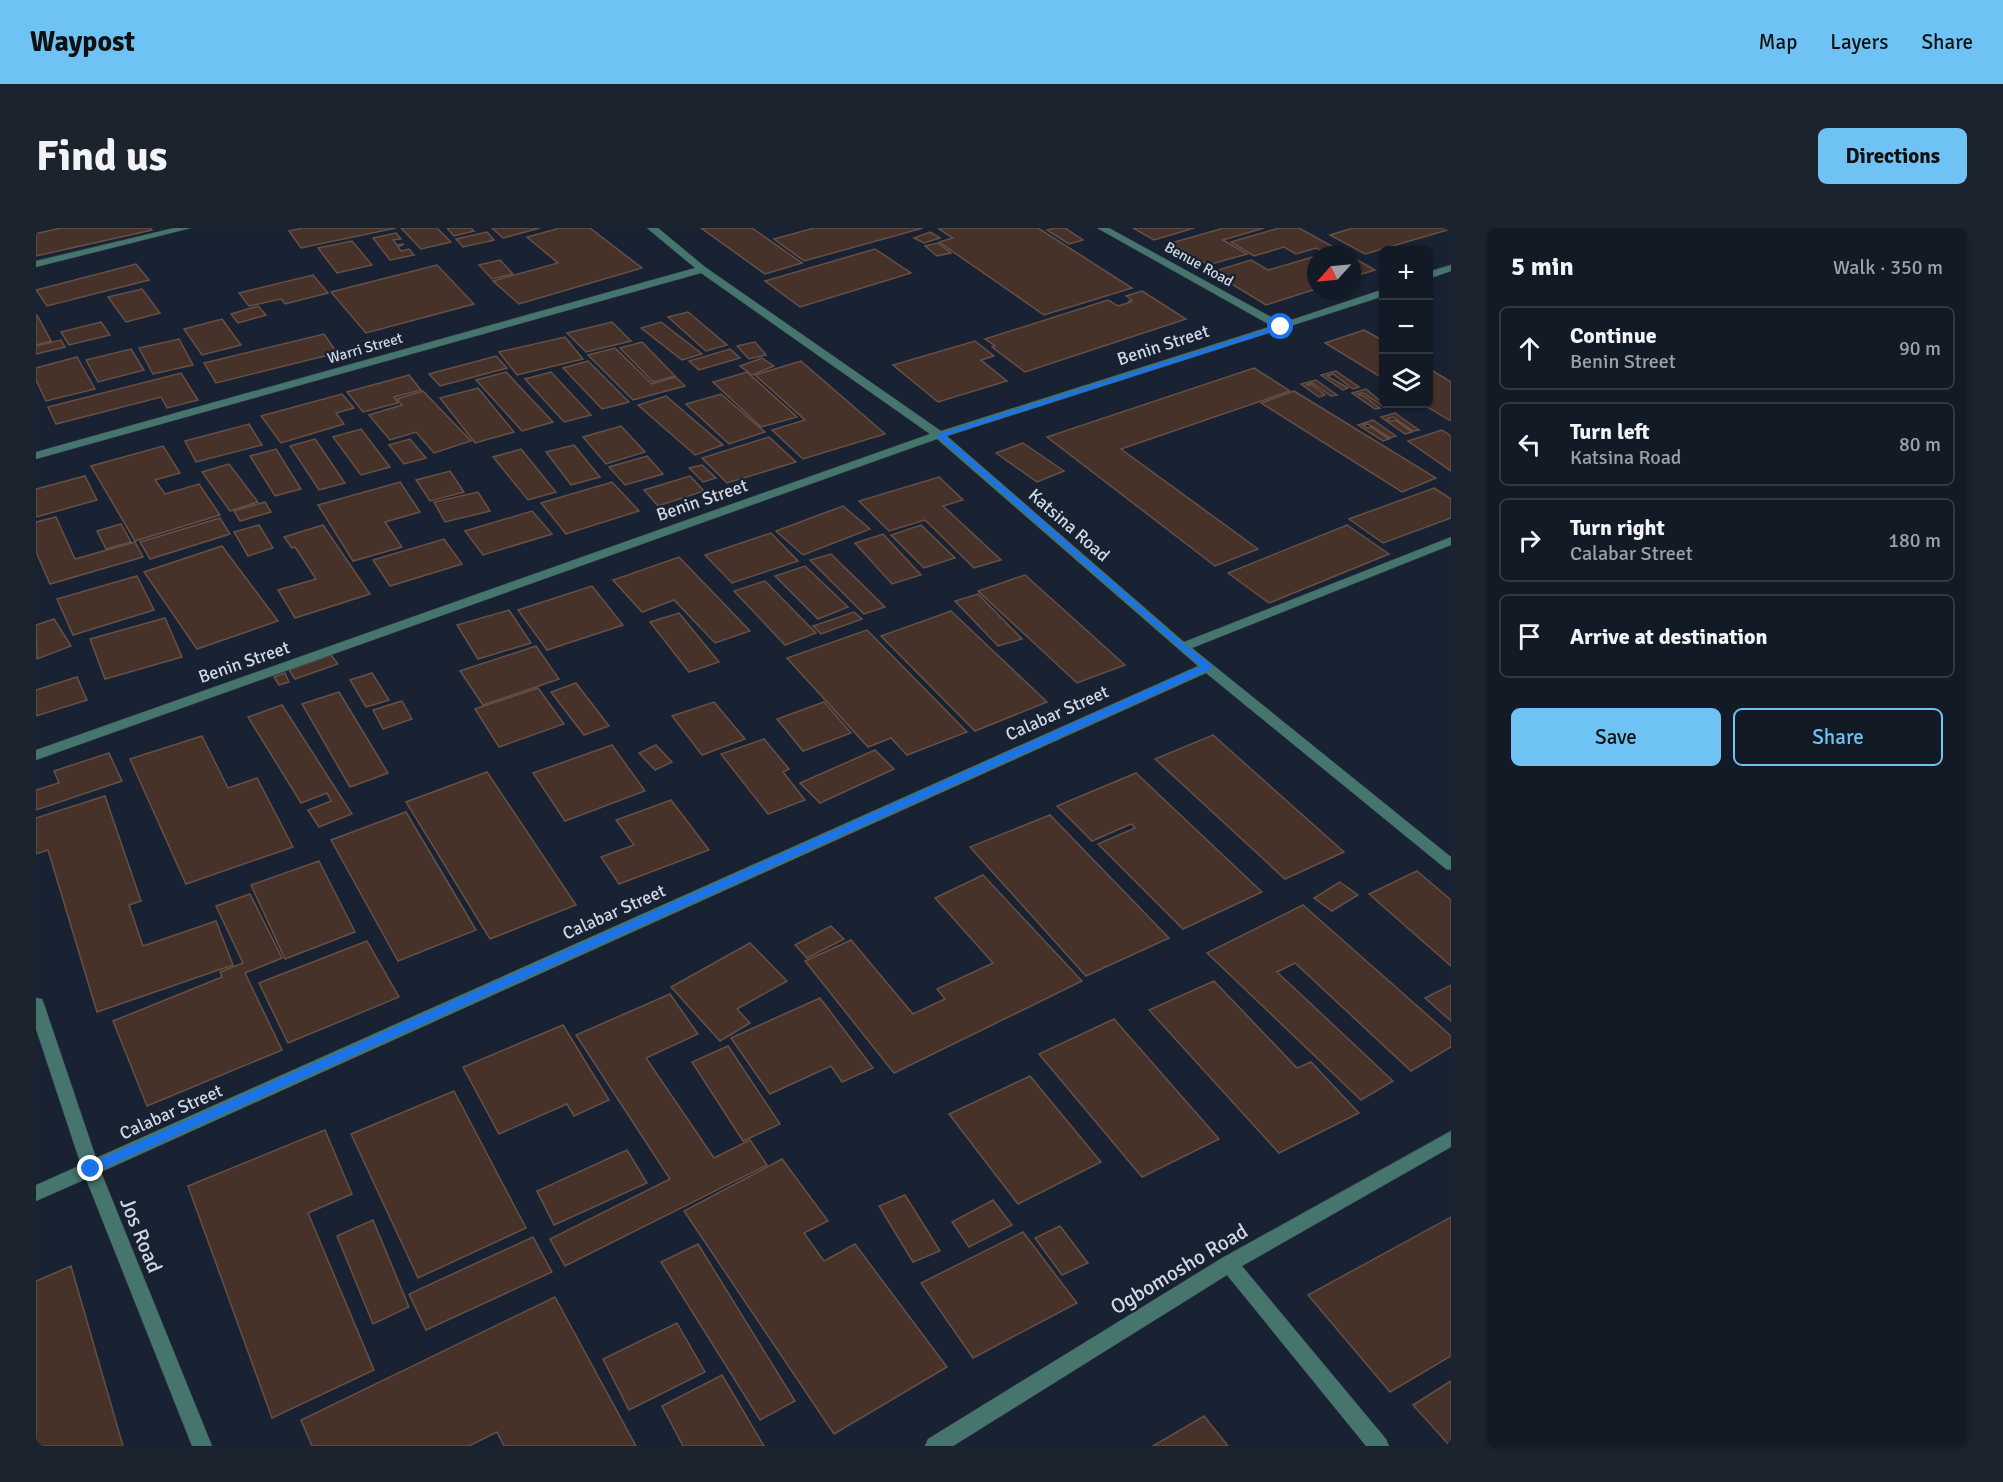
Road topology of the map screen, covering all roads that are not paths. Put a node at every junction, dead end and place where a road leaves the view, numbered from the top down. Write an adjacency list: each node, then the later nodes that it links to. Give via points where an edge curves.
1 (186, 228): 4 (street)
2 (652, 228): 5 (street, Katsina Road)
3 (1102, 228): 9 (street, Benue Road)
4 (36, 264)
5 (702, 268): 10 (street, Katsina Road); 11 (street, Warri Street)
6 (1451, 268): 7 (street)
7 (1433, 274)
8 (1379, 293): 9 (street, Benin Street)
9 (1281, 327): 10 (street, Benin Street)
10 (939, 435): 13 (street, Katsina Road); 15 (street, Benin Street)
11 (36, 456)
12 (1451, 541): 13 (street)
13 (1182, 647): 14 (street, Katsina Road)
14 (1208, 667): 16 (street, Katsina Road); 19 (street, Calabar Street)
15 (36, 755)
16 (1451, 865)
17 (36, 1004): 19 (street, Jos Road)
18 (1451, 1138): 21 (street, Ogbomosho Road)
19 (91, 1169): 20 (street, Calabar Street); 22 (street, Jos Road)
20 (36, 1193)
21 (1229, 1264): 23 (street, Ogbomosho Road); 24 (street)
22 (202, 1446)
23 (935, 1446)
24 (1379, 1446)

